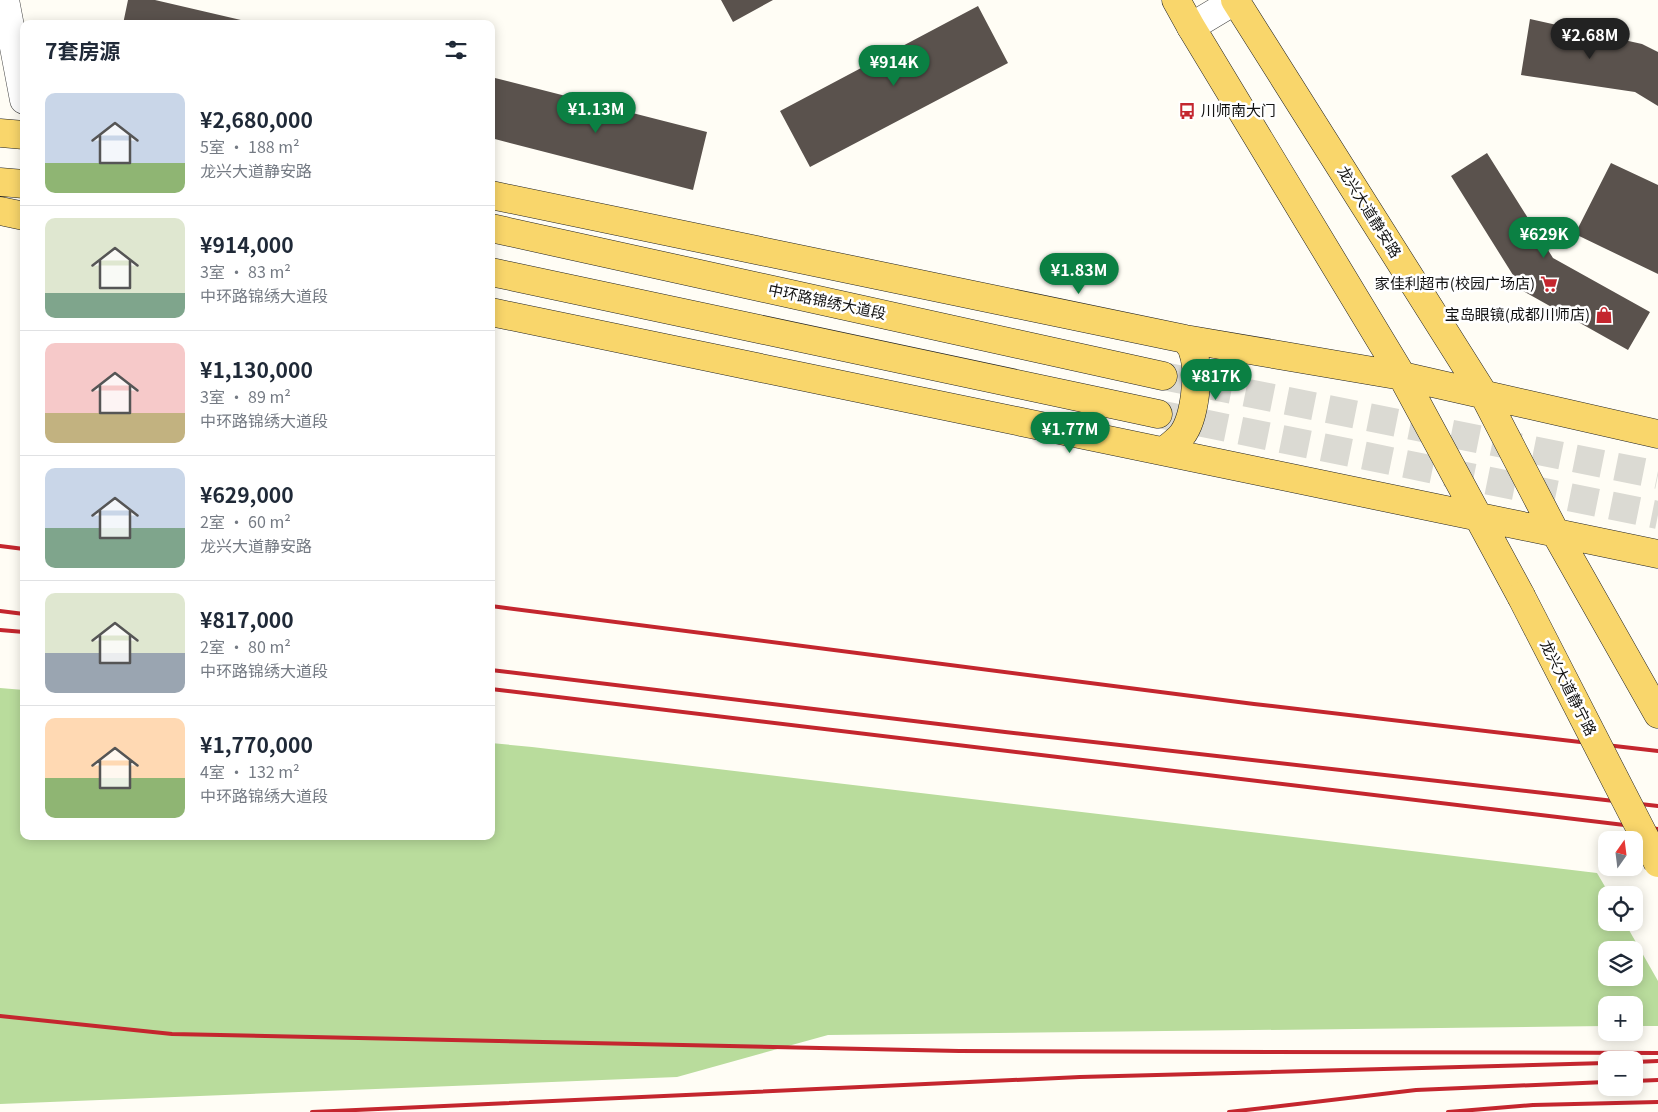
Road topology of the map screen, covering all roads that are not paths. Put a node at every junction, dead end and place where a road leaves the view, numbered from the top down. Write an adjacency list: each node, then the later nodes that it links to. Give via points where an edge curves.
1 (5, 0): 5 (street)
2 (1176, 0): 4 (main road)
3 (1236, 0): 4 (street); 19 (main road, 龙兴大道静安路)
4 (1191, 27): 18 (main road)
5 (20, 79)
6 (0, 133): 7 (main road)
7 (20, 135)
8 (0, 182): 9 (main road)
9 (20, 184)
10 (495, 196): 16 (main road)
11 (0, 211): 12 (main road)
12 (20, 215)
13 (495, 229): 17 (main road, 中环路锦绣大道段)
14 (495, 273): 20 (main road)
15 (495, 313): 22 (main road)
16 (1185, 339): 18 (main road); 22 (main road, via 1193,351 1195,396 1182,434)
17 (1163, 376)
18 (1402, 376): 19 (main road); 23 (main road)
19 (1484, 393): 21 (main road); 24 (main road, 龙兴大道静安路)
20 (1158, 414)
21 (1658, 434)
22 (1164, 451): 23 (main road)
23 (1476, 515): 24 (main road); 27 (main road, 龙兴大道静宁路, bridge)
24 (1555, 532): 25 (main road); 26 (main road)
25 (1658, 554)
26 (1658, 714)
27 (1658, 862)

